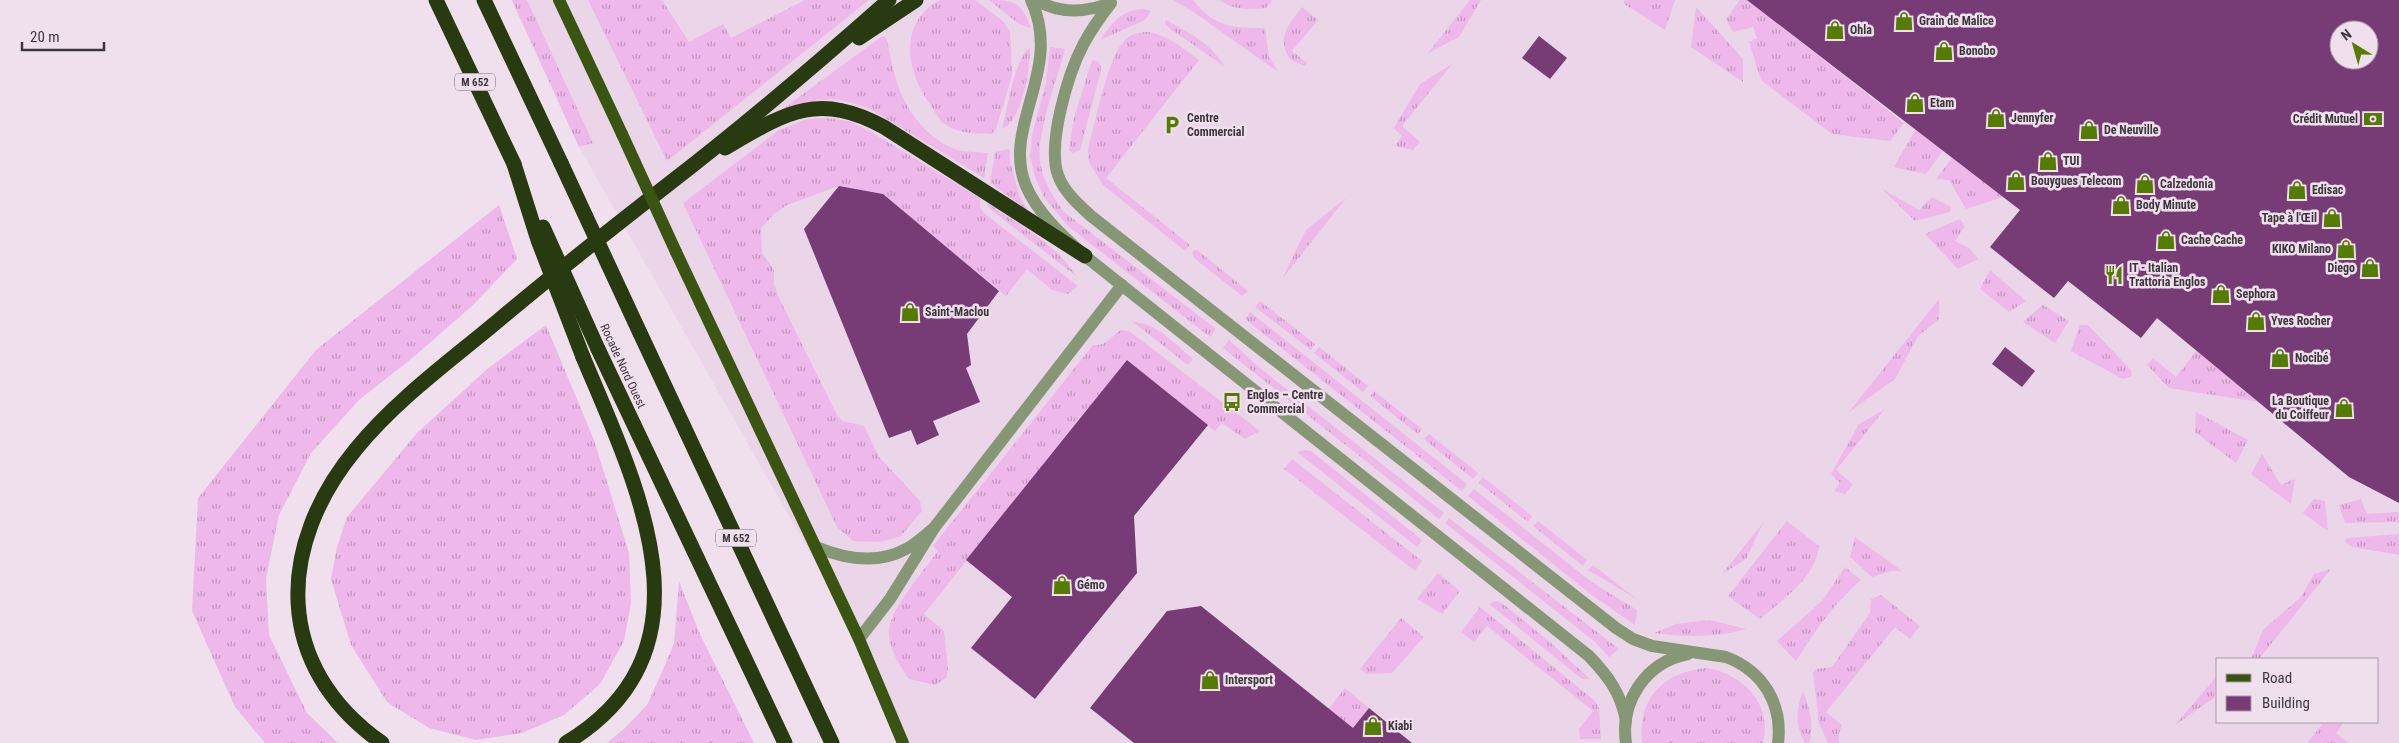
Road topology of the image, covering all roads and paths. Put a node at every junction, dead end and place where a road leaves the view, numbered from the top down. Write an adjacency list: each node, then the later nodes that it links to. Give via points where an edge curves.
1 (436, 0): 10 (highway, Rocade Nord Ouest / M 652)
2 (484, 0): 23 (highway, M 652, bridge)
3 (559, 0): 15 (main road, bridge)
4 (889, 0): 9 (highway)
5 (916, 0): 9 (highway)
6 (1031, 0): 12 (street, via 1039,20 1041,46 1037,77 1021,140 1021,169 1038,206)
7 (1036, 0): 8 (street, via 1072,11)
8 (1114, 2): 17 (street, via 1095,24 1078,56 1056,133 1056,167 1071,197 1595,613 1633,639 1652,646)
9 (790, 86): 11 (highway)
10 (514, 164): 21 (highway, bridge, via 538,240 639,496 655,573 655,600 648,644 629,684 600,719); 22 (highway, Rocade Nord Ouest / M 652, bridge)
11 (679, 176): 12 (highway, via 782,117 818,108 836,108 853,112 884,127); 20 (highway, via 579,253 415,389 356,449 322,503 308,532 301,559 298,611 302,637 320,679 354,720)
12 (1085, 256): 13 (street)
13 (1122, 285): 14 (street); 18 (street, via 1589,656 1615,686)
14 (934, 528): 15 (street, via 906,549 882,558 853,558); 16 (street, via 899,586)
15 (816, 547): 16 (main road)
16 (859, 639): 24 (main road)
17 (1694, 653): 18 (street, via 1674,658 1648,675 1635,691); 19 (street, via 1726,657 1755,673 1774,700)
18 (1626, 721): 25 (street)
19 (1782, 739)
20 (382, 743)
21 (566, 743)
22 (785, 743)
23 (832, 743)
24 (903, 743)
25 (1626, 743)

